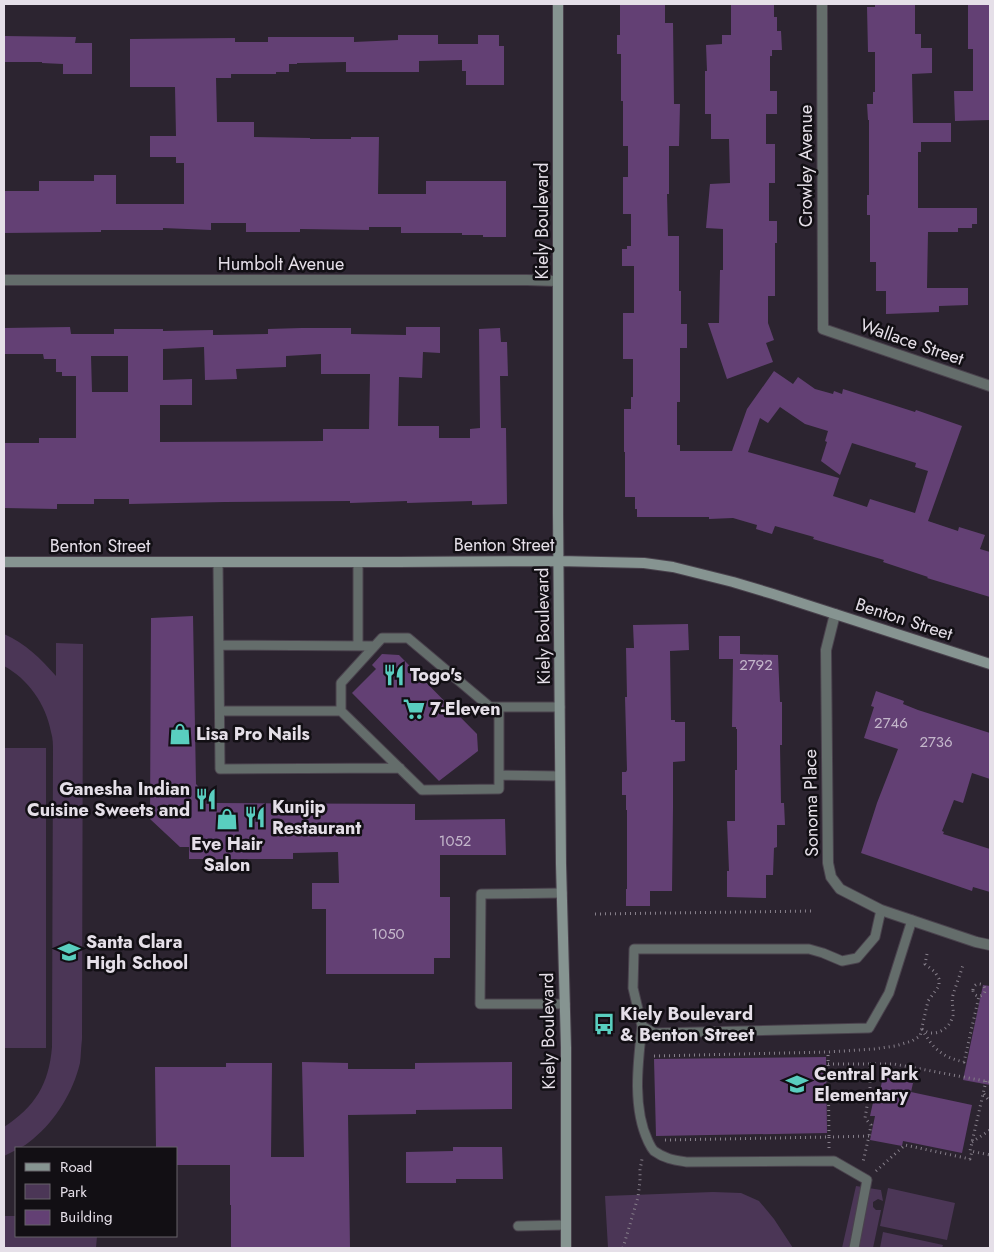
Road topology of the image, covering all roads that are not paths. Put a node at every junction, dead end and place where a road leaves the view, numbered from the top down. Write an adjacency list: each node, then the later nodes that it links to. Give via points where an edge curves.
1 (558, 4): 4 (main road, Kiely Boulevard)
2 (822, 4): 5 (street, Crowley Avenue)
3 (4, 280): 4 (street, Humbolt Avenue)
4 (558, 281): 7 (main road, Kiely Boulevard)
5 (824, 328): 6 (street, Wallace Street)
6 (990, 386)
7 (559, 561): 10 (main road, Benton Street); 11 (main road, Benton Street, via 673,567 741,584); 17 (main road, Kiely Boulevard)
8 (4, 562): 9 (main road, Benton Street)
9 (218, 562): 10 (main road, Benton Street); 12 (lane)
10 (358, 562): 13 (lane)
11 (835, 614): 15 (main road, Benton Street); 24 (street, Sonoma Place, via 826,650 828,863 831,877 840,889)
12 (219, 646): 13 (lane); 18 (lane)
13 (358, 646): 14 (lane)
14 (374, 646): 16 (lane, via 382,638 408,638 490,707); 19 (lane, via 341,683)
15 (990, 664)
16 (499, 707): 17 (lane); 21 (lane)
17 (560, 707): 22 (main road, Kiely Boulevard)
18 (220, 711): 19 (lane); 20 (lane, via 220,769)
19 (341, 711): 20 (lane)
20 (400, 768): 21 (lane, via 422,790 499,789)
21 (499, 775): 22 (lane)
22 (560, 776): 23 (main road, Kiely Boulevard)
23 (562, 893): 27 (main road, Kiely Boulevard); 27 (lane, via 481,894 480,1004)
24 (881, 910): 25 (street, Sonoma Place); 28 (lane, via 875,937 857,958 842,961 809,949 634,948 633,988)
25 (912, 920): 26 (street, Sonoma Place); 28 (lane, via 889,993 868,1028 654,1033)
26 (990, 945)
27 (564, 1004): 29 (main road, Kiely Boulevard)
28 (642, 1026): 32 (lane, via 638,1062 639,1112 652,1150 668,1159 687,1162 834,1161 863,1178)
29 (566, 1225): 30 (lane); 31 (main road, Kiely Boulevard)
30 (518, 1226)
31 (566, 1248)
32 (854, 1248)

